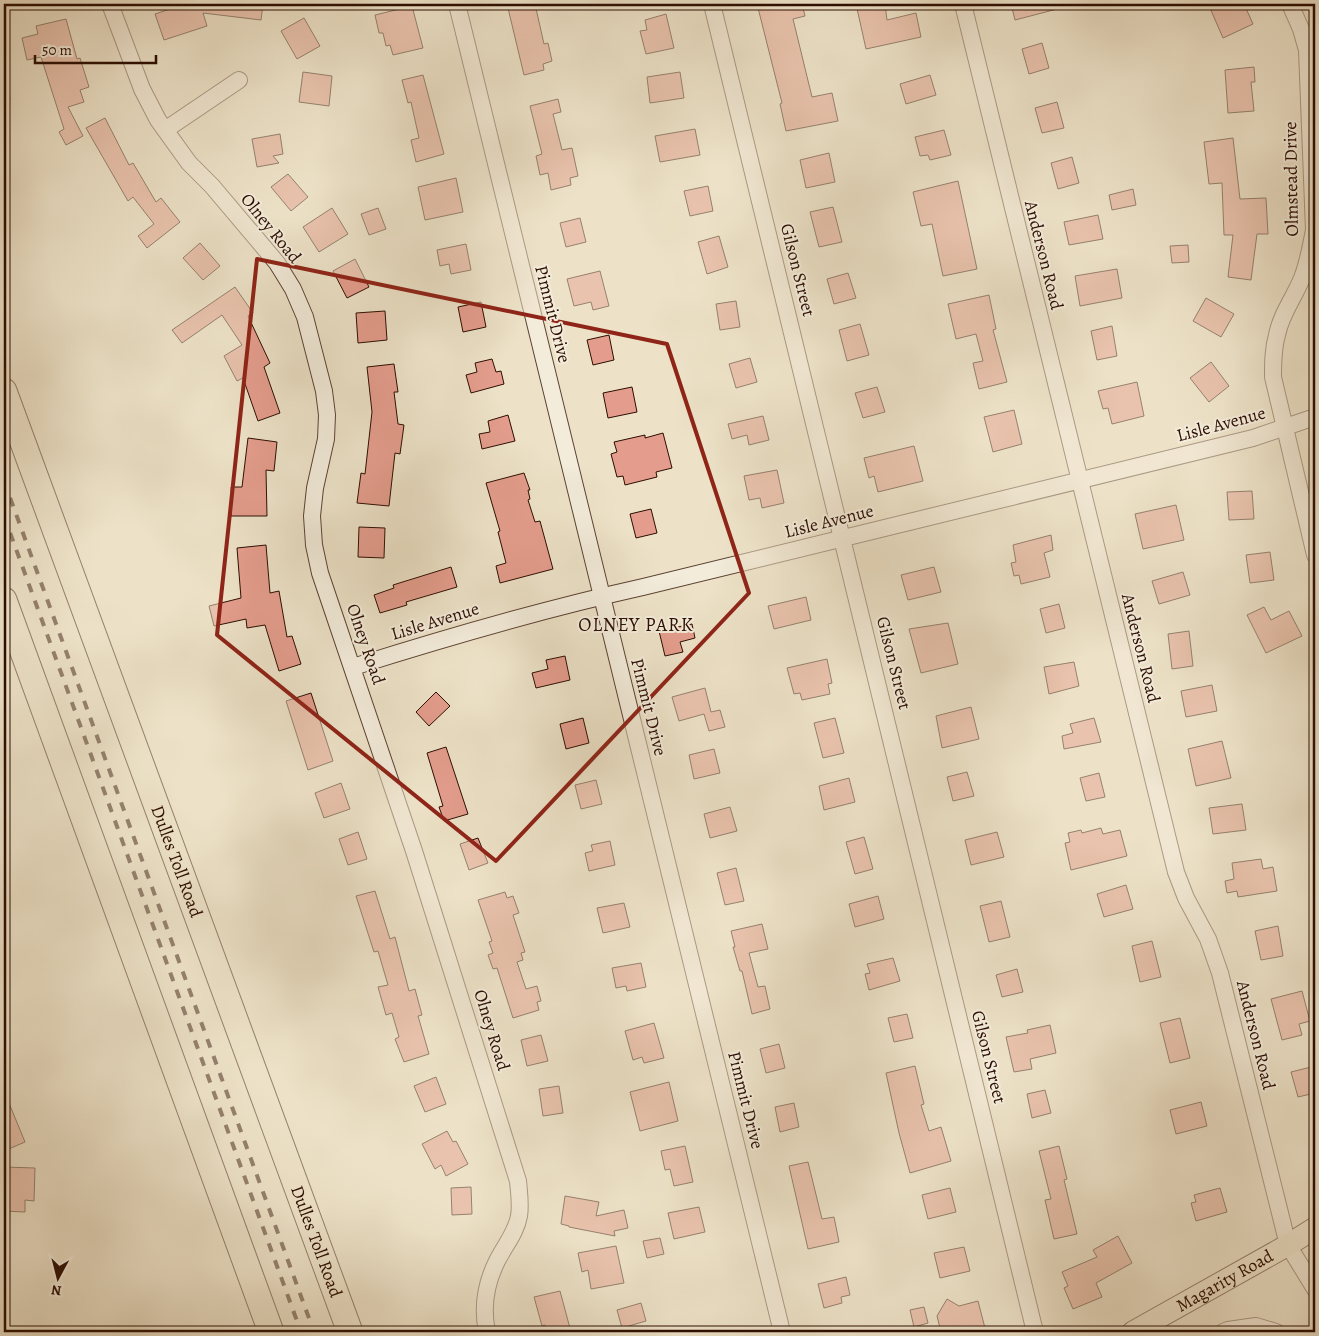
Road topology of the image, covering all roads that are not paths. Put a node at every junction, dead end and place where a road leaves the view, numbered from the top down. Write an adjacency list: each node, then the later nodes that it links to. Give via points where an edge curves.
1 (110, 4): 7 (street, Olney Road, via 142,89)
2 (457, 4): 14 (street, Pimmit Drive)
3 (712, 4): 12 (street, Gilson Street)
4 (963, 4): 11 (street, Anderson Road)
5 (1290, 4): 10 (street, Olmstead Drive, via 1307,50 1314,230 1302,279 1284,314 1273,354 1273,377)
6 (239, 80): 7 (street)
7 (165, 130): 16 (street, Olney Road, via 189,163 277,263 305,317 327,415 326,439 312,516 314,545 320,573)
8 (4, 391): 21 (highway, Dulles Toll Road)
9 (1315, 417): 10 (street, Lisle Avenue)
10 (1284, 428): 11 (street, Lisle Avenue); 13 (street, Olmstead Drive)
11 (1079, 481): 12 (street, Lisle Avenue); 18 (street, Anderson Road, via 1176,872 1208,939 1220,973)
12 (843, 538): 14 (street, Lisle Avenue); 24 (street, Gilson Street)
13 (1315, 555)
14 (602, 596): 16 (street, Lisle Avenue, via 459,633); 23 (street, Pimmit Drive)
15 (4, 600): 20 (highway)
16 (352, 667): 22 (street, Olney Road, via 518,1181 519,1217 489,1280 485,1300)
17 (1315, 1228): 18 (main road, Magarity Road)
18 (1288, 1245): 19 (street, Anderson Road); 25 (main road, Magarity Road)
19 (1315, 1289)
20 (271, 1332)
21 (350, 1332)
22 (487, 1332)
23 (782, 1332)
24 (1035, 1332)
25 (1133, 1332)
26 (1223, 1332): 27 (street, via 1256,1326)
27 (1276, 1332)

